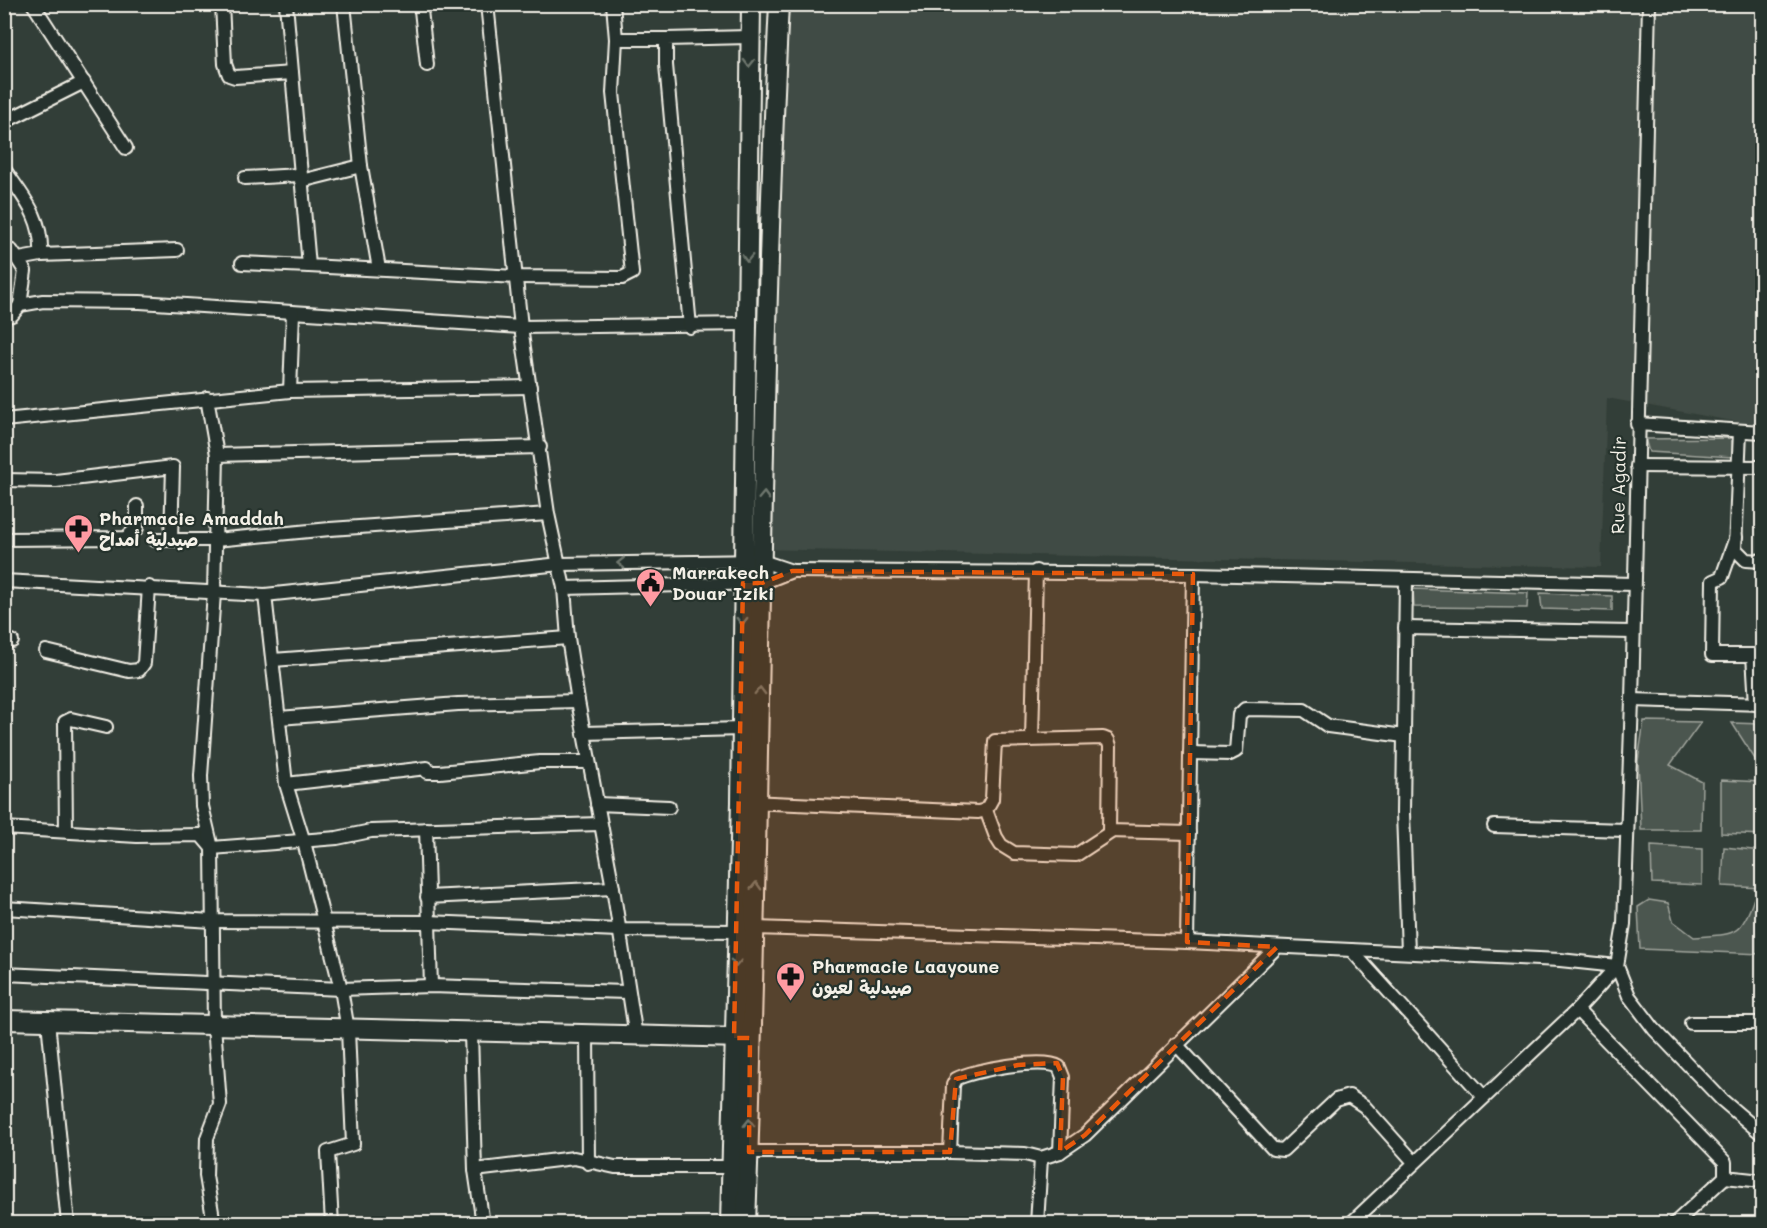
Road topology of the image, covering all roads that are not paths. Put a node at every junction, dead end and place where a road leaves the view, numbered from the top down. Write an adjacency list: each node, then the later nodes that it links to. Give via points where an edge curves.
1 (33, 4): 16 (street)
2 (222, 4): 15 (street, via 229,75)
3 (286, 4): 15 (street)
4 (344, 4): 19 (street)
5 (435, 4): 14 (street, via 421,10)
6 (487, 4): 30 (street)
7 (613, 4): 12 (street)
8 (751, 4): 11 (street)
9 (779, 4): 58 (street, one-way to 9, via 769,206)
10 (1648, 4): 41 (street, Rue Agadir)
11 (749, 37): 13 (street); 34 (street, one-way to 34)
12 (616, 39): 13 (street); 30 (street, via 613,93 632,273 622,278)
13 (666, 39): 36 (street)
14 (427, 65)
15 (292, 73): 22 (street)
16 (84, 82): 17 (street); 18 (street)
17 (4, 122)
18 (126, 148)
19 (361, 166): 22 (street); 29 (street)
20 (4, 169): 25 (street, via 40,226)
21 (245, 178): 22 (street)
22 (300, 178): 28 (street)
23 (4, 248): 26 (street)
24 (177, 250): 25 (street)
25 (41, 255): 26 (street)
26 (19, 259): 31 (street, via 25,271)
27 (242, 263): 28 (street)
28 (309, 266): 29 (street)
29 (379, 269): 30 (street)
30 (518, 277): 35 (street)
31 (20, 305): 32 (street, via 31,301 140,302); 33 (street, via 12,315)
32 (293, 313): 35 (street); 38 (street)
33 (4, 317)
34 (748, 324): 36 (street); 57 (street)
35 (521, 327): 36 (street); 37 (street)
36 (690, 327)
37 (530, 387): 38 (street); 44 (street)
38 (290, 391): 39 (street)
39 (207, 398): 40 (street); 45 (street)
40 (4, 420)
41 (1638, 424): 42 (street); 46 (street, Rue Agadir)
42 (1740, 431): 43 (street); 47 (street)
43 (1762, 432)
44 (540, 447): 45 (street); 51 (street)
45 (217, 455): 56 (street)
46 (1636, 466): 47 (street); 68 (street, Rue Agadir)
47 (1738, 467): 48 (street); 52 (street)
48 (1762, 467)
49 (4, 480): 55 (street, via 56,481 172,467)
50 (137, 506): 53 (street, via 137,528 126,538)
51 (548, 514): 56 (street); 60 (street)
52 (1736, 537): 59 (street, via 1735,549 1741,557); 80 (street, via 1722,578 1713,581 1712,655 1753,656)
53 (4, 539)
54 (155, 540): 55 (street)
55 (171, 540): 56 (street)
56 (215, 540): 71 (street)
57 (742, 561): 58 (street); 60 (street, one-way to 60); 66 (street)
58 (762, 561): 61 (street); 67 (street)
59 (1762, 561)
60 (560, 564): 70 (street); 72 (street)
61 (792, 571): 62 (street); 67 (street)
62 (1036, 571): 63 (street); 86 (street)
63 (1193, 574): 64 (street); 87 (street)
64 (1406, 579): 68 (street); 73 (street)
65 (4, 582): 69 (street)
66 (743, 583): 67 (street); 70 (street); 83 (street, one-way to 83)
67 (762, 583): 91 (street, one-way to 67)
68 (1634, 584): 74 (street, Rue Agadir)
69 (150, 587): 71 (street); 76 (street, via 144,663 139,670)
70 (564, 588): 75 (street)
71 (214, 593): 72 (street); 104 (street, via 201,776 202,806)
72 (265, 595): 77 (street)
73 (1405, 628): 74 (street); 85 (street)
74 (1633, 632): 78 (street, Rue Agadir)
75 (568, 638): 77 (street); 79 (street)
76 (46, 651)
77 (273, 660): 81 (street)
78 (1632, 700): 80 (street); 99 (street, Rue Agadir)
79 (578, 701): 81 (street, via 458,704); 84 (street)
80 (1759, 704)
81 (279, 718): 89 (street)
82 (106, 728): 100 (street, via 71,719 65,723)
83 (742, 729): 84 (street); 90 (street)
84 (584, 733): 88 (street)
85 (1404, 736): 87 (street, via 1328,726 1304,710 1245,709 1239,715 1236,751); 116 (street)
86 (1032, 739): 94 (street, via 995,741 992,799); 101 (street, via 1108,740 1108,828)
87 (1190, 753): 102 (street)
88 (588, 762): 89 (street, via 540,762 440,772 427,772 427,768); 92 (street)
89 (286, 784): 103 (street)
90 (741, 802): 91 (street); 111 (street)
91 (759, 803): 94 (street); 111 (street, one-way to 91)
92 (597, 804): 93 (street); 95 (street)
93 (669, 807)
94 (986, 810): 101 (street, via 996,837 1014,853 1076,855)
95 (600, 824): 98 (street); 105 (street)
96 (1494, 826): 99 (street)
97 (4, 828): 100 (street)
98 (426, 829): 103 (street, via 371,831); 106 (street)
99 (1626, 830): 117 (street, Rue Agadir, via 1624,924)
100 (66, 831): 104 (street, via 201,835)
101 (1112, 832): 102 (street)
102 (1189, 833): 113 (street)
103 (304, 842): 104 (street); 109 (street)
104 (212, 848): 108 (street)
105 (613, 888): 106 (street); 112 (street)
106 (427, 897): 110 (street)
107 (4, 908): 108 (street)
108 (212, 921): 109 (street); 119 (street)
109 (324, 921): 110 (street); 121 (street)
110 (428, 922): 112 (street); 120 (street)
111 (745, 929): 112 (street); 113 (street); 133 (street)
112 (618, 930): 122 (street)
113 (1187, 942): 114 (street)
114 (1277, 947): 115 (street); 134 (street)
115 (1350, 950): 116 (street); 135 (street)
116 (1408, 952): 117 (street)
117 (1617, 966): 123 (street); 136 (street, via 1629,996 1654,1029 1722,1100)
118 (4, 974): 119 (street)
119 (214, 983): 121 (street); 128 (street)
120 (431, 986): 121 (street); 122 (street)
121 (341, 990): 129 (street)
122 (627, 992): 132 (street)
123 (1577, 1010): 135 (street); 144 (street, via 1725,1162)
124 (4, 1020): 125 (street)
125 (48, 1021): 128 (street); 146 (street)
126 (1691, 1023): 127 (street)
127 (1762, 1023)
128 (214, 1025): 129 (street); 147 (street, via 220,1104 207,1138 206,1176)
129 (348, 1030): 130 (street); 148 (street, via 353,1144 328,1152)
130 (471, 1033): 131 (street); 143 (street)
131 (587, 1035): 132 (street); 141 (street)
132 (636, 1037): 133 (street)
133 (742, 1038): 139 (street)
134 (1176, 1044): 138 (street, via 1085,1135); 142 (street, via 1273,1149 1283,1150 1336,1100 1349,1096 1364,1106)
135 (1485, 1097): 142 (street)
136 (1762, 1134)
137 (950, 1152): 138 (street, via 956,1079 1018,1065 1052,1063 1059,1067 1063,1077); 139 (street); 140 (street)
138 (1060, 1152): 140 (street)
139 (738, 1157): 141 (street, via 615,1167); 150 (street); 151 (street)
140 (1041, 1158): 152 (street)
141 (588, 1162): 143 (street, via 554,1159)
142 (1414, 1162): 153 (street)
143 (476, 1170): 149 (street)
144 (1725, 1177): 145 (street); 154 (street)
145 (1762, 1180)
146 (68, 1224)
147 (214, 1224)
148 (332, 1224)
149 (483, 1224)
150 (730, 1224)
151 (746, 1224)
152 (1036, 1224)
153 (1350, 1224)
154 (1674, 1224)

